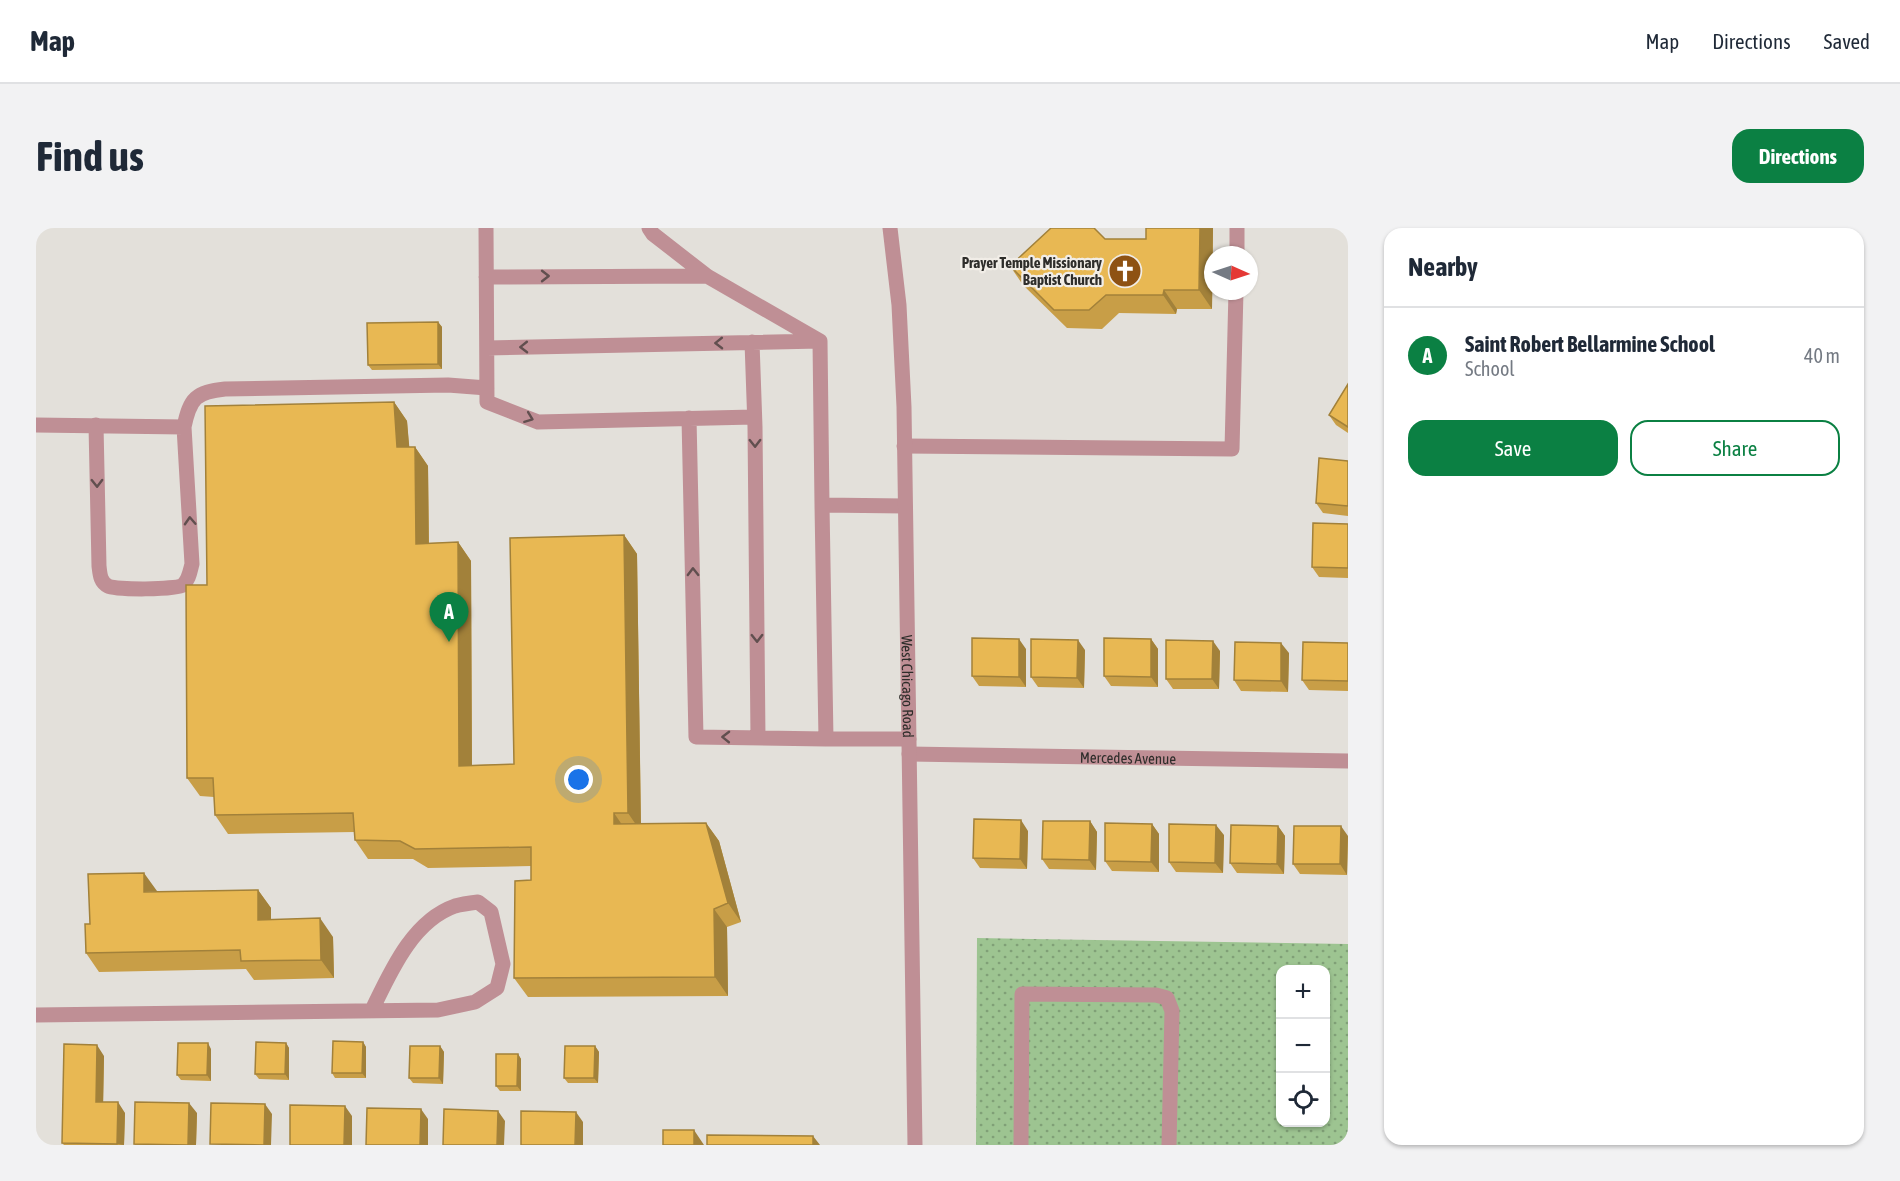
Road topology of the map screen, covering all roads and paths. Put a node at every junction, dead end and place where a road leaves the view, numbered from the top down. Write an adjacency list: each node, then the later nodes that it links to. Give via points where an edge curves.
1 (486, 228): 6 (street)
2 (649, 228): 7 (street)
3 (890, 228): 18 (street, West Chicago Road, via 899,305)
4 (1237, 228): 5 (street)
5 (1237, 246)
6 (486, 276): 7 (street, one-way to 7); 11 (street)
7 (707, 276): 9 (street)
8 (1236, 300): 18 (street, via 1232,449)
9 (820, 341): 10 (street); 19 (street)
10 (752, 342): 11 (street, one-way to 11); 13 (street)
11 (487, 348): 12 (street)
12 (487, 388): 14 (street, one-way to 14, via 487,402 538,422); 17 (street, via 448,385 205,391 188,406)
13 (754, 417): 14 (street); 21 (street, one-way to 21)
14 (689, 418): 21 (street, Mercedes Avenue, one-way to 14, via 696,737)
15 (36, 425): 16 (street)
16 (96, 425): 17 (street); 17 (street, one-way to 17, via 99,566 101,580 110,588 172,589 188,579 192,564)
17 (184, 427)
18 (904, 446): 20 (street, West Chicago Road)
19 (822, 505): 20 (street); 22 (street)
20 (905, 506): 23 (street, West Chicago Road)
21 (758, 738): 22 (street, Mercedes Avenue)
22 (826, 740): 23 (street, Mercedes Avenue)
23 (909, 747): 24 (street, Mercedes Avenue); 27 (street, West Chicago Road)
24 (1348, 760)
25 (372, 1010): 25 (street, via 438,1010 475,1002 497,988 503,964 491,912 478,902 454,906 430,921 400,953); 26 (street)
26 (36, 1014)
27 (915, 1145)
28 (1021, 1145): 29 (street, via 1022,994 1167,998 1172,1011)
29 (1169, 1145)

